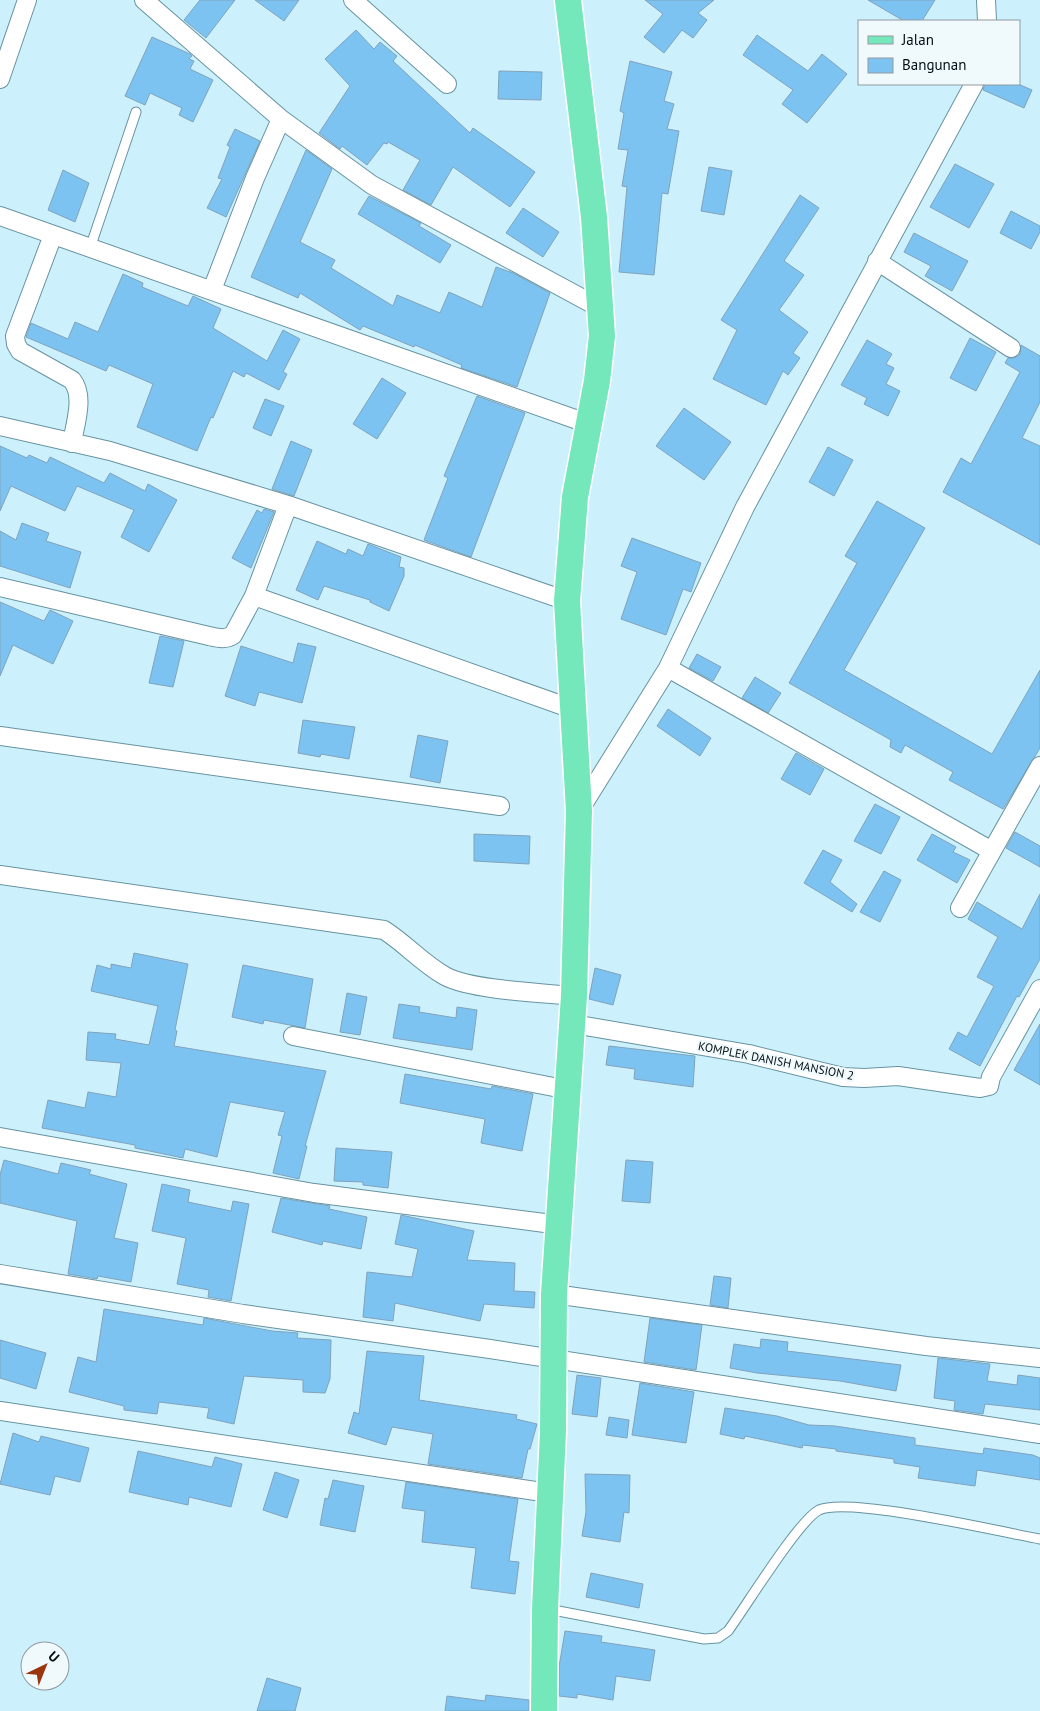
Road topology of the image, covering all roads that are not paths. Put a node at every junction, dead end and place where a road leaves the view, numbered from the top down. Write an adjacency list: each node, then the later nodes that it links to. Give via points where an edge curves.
1 (27, 0): 7 (street)
2 (144, 0): 11 (street)
3 (353, 0): 8 (street)
4 (568, 0): 17 (main road, via 594,217)
5 (986, 0): 6 (street)
6 (987, 20)
7 (0, 79)
8 (447, 84)
9 (973, 85): 15 (street)
10 (136, 112): 14 (lane)
11 (281, 119): 16 (street); 17 (street, via 372,185)
12 (0, 216): 13 (street)
13 (53, 235): 14 (street); 21 (street, via 15,336 20,351 72,380 78,387)
14 (90, 248): 16 (street)
15 (877, 261): 18 (street); 26 (street, via 745,507)
16 (212, 290): 19 (street, via 376,351)
17 (600, 308): 19 (main road, via 600,360)
18 (1011, 348)
19 (589, 424): 25 (main road, via 575,497)
20 (0, 426): 21 (street)
21 (72, 443): 22 (street, via 110,451)
22 (288, 506): 24 (street); 25 (street)
23 (0, 587): 24 (street, via 222,639 234,636)
24 (254, 596): 27 (street)
25 (567, 601): 27 (main road)
26 (668, 668): 31 (street); 32 (street)
27 (575, 710): 31 (main road)
28 (0, 736): 30 (street)
29 (1040, 766): 32 (street)
30 (500, 806)
31 (579, 811): 36 (main road)
32 (992, 851): 34 (street)
33 (0, 876): 36 (street, via 384,930 447,977 477,985)
34 (960, 908)
35 (1040, 989): 37 (street, KOMPLEK DANISH MANSION 2, via 989,1086 980,1088 898,1076 843,1077 748,1054)
36 (574, 996): 37 (main road)
37 (573, 1024): 39 (main road)
38 (293, 1036): 39 (street)
39 (569, 1090): 41 (main road)
40 (0, 1138): 41 (street, via 314,1192)
41 (560, 1225): 43 (main road)
42 (0, 1274): 45 (street, via 243,1314)
43 (554, 1294): 44 (street, via 926,1346); 45 (main road)
44 (1040, 1358)
45 (553, 1359): 47 (street); 48 (main road)
46 (0, 1411): 48 (street)
47 (1040, 1434)
48 (550, 1493): 50 (main road)
49 (1040, 1540): 50 (lane, via 849,1506 819,1510 797,1532 728,1631 718,1638 704,1639)
50 (545, 1609): 51 (main road)
51 (544, 1711)

